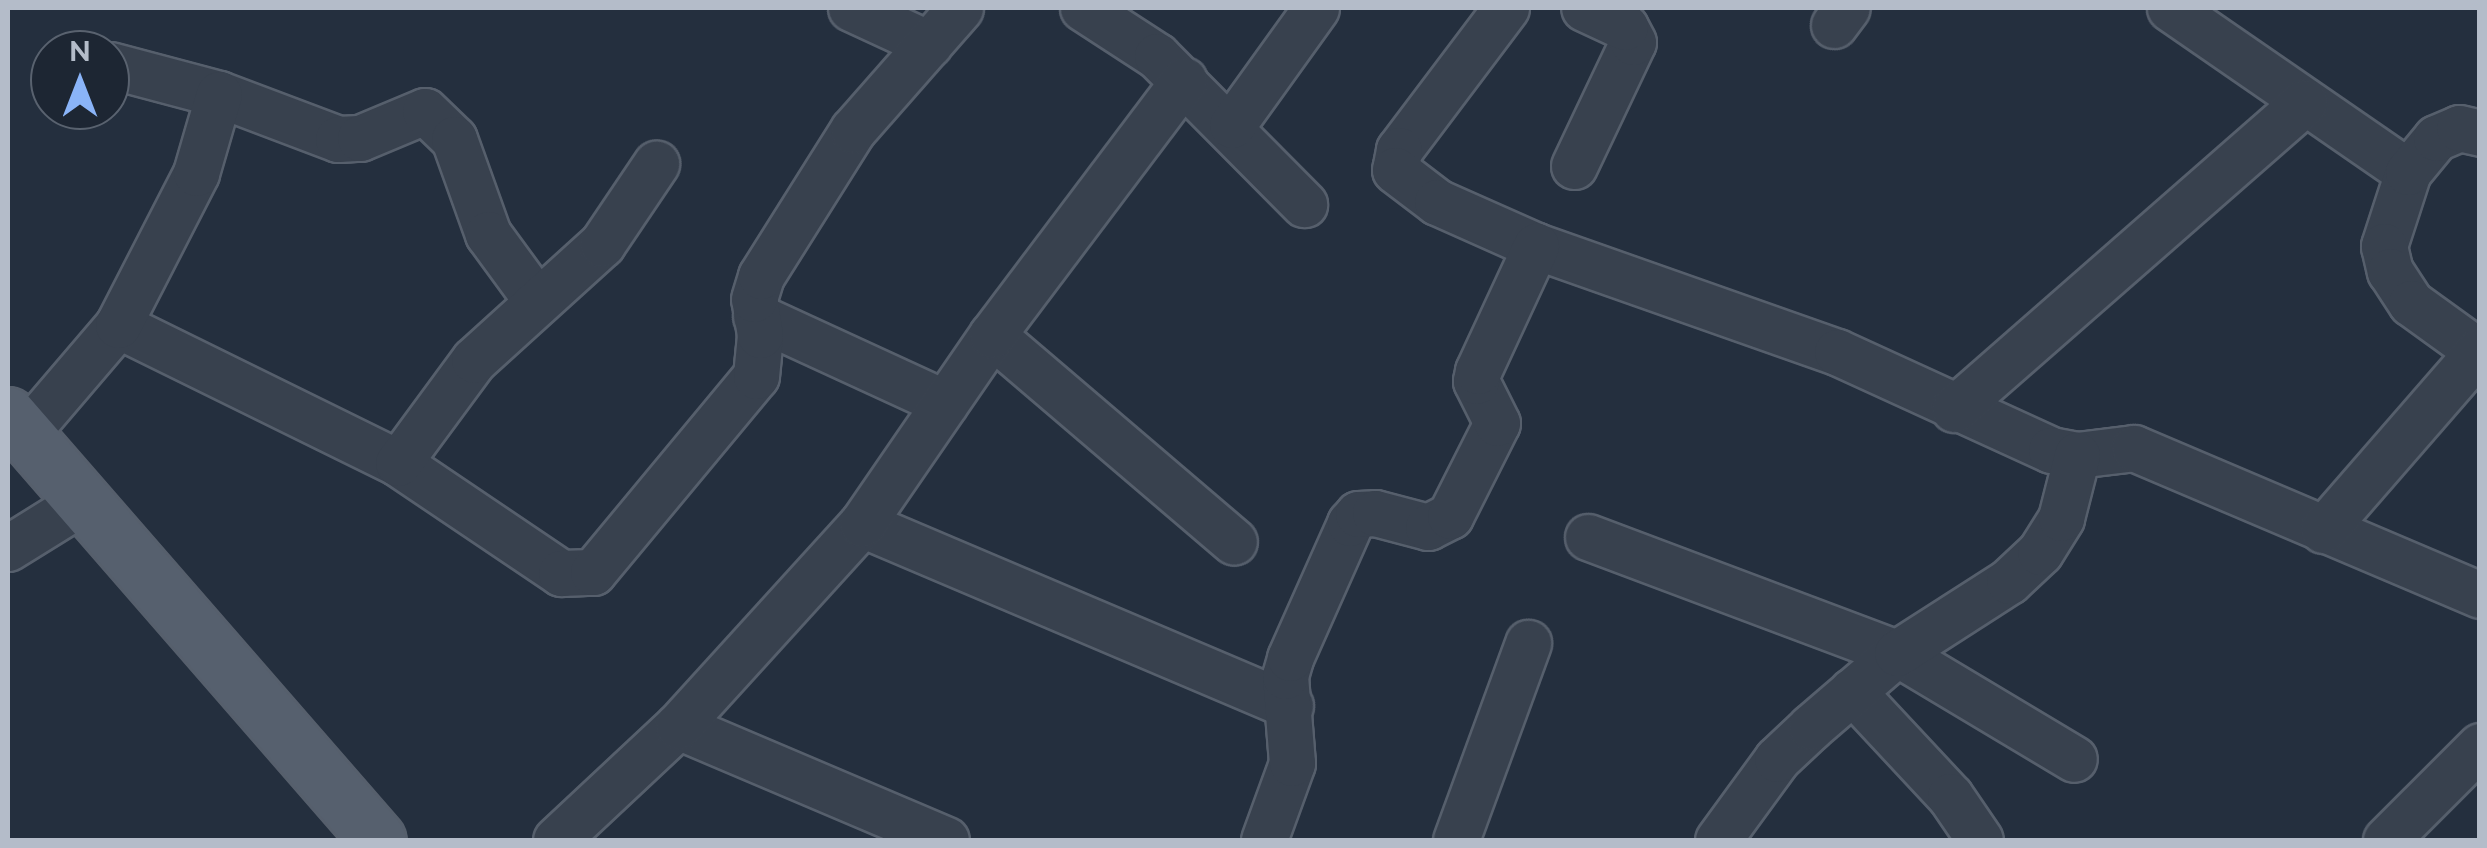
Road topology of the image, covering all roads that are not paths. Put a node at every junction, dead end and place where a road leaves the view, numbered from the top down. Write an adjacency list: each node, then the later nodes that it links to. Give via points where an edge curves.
1 (851, 8): 8 (street)
2 (960, 8): 8 (street)
3 (1082, 8): 10 (street)
4 (1316, 8): 13 (street)
5 (1506, 8): 19 (street, via 1399,150 1395,170 1437,202)
6 (1584, 8): 16 (street, via 1625,27 1633,42)
7 (2170, 8): 12 (street)
8 (929, 44): 21 (street, via 813,187 761,276)
9 (130, 70): 11 (street)
10 (1184, 80): 13 (street); 23 (street)
11 (219, 94): 20 (street, via 338,139 360,138 425,111 441,121 488,234); 22 (street, via 196,174)
12 (2305, 102): 17 (street); 26 (street)
13 (1232, 125): 18 (street)
14 (2480, 133): 17 (street, via 2459,128 2436,138)
15 (656, 164): 20 (street, via 602,244)
16 (1574, 166)
17 (2408, 172): 24 (street, via 2384,246 2390,271 2411,303)
18 (1304, 204)
19 (1536, 246): 26 (street, via 1837,352); 40 (street, via 1478,371 1476,381 1497,423 1450,516 1428,527 1375,513 1358,514 1350,523 1290,658)
20 (538, 301): 29 (street, via 457,380)
21 (756, 316): 25 (street); 29 (street, via 756,376 593,572 561,573)
22 (118, 325): 27 (street); 29 (street)
23 (992, 335): 25 (street); 34 (street)
24 (2479, 353): 32 (street)
25 (945, 403): 31 (street)
26 (1954, 409): 28 (street)
27 (16, 424): 30 (main road)
28 (2077, 455): 32 (street, via 2134,448); 38 (street, via 2061,518 2040,552)
29 (398, 462)
30 (87, 499): 35 (street); 44 (main road)
31 (862, 524): 40 (street); 41 (street)
32 (2322, 530): 36 (street)
33 (1588, 537): 38 (street)
34 (1234, 542)
35 (8, 548)
36 (2480, 596)
37 (1528, 643): 48 (street)
38 (1897, 653): 39 (street); 43 (street)
39 (1852, 691): 49 (street, via 1777,759); 50 (street, via 1950,796)
40 (1290, 706): 47 (street, via 1292,764)
41 (678, 726): 45 (street); 46 (street)
42 (2480, 746): 51 (street)
43 (2074, 760)
44 (378, 840)
45 (556, 840)
46 (946, 840)
47 (1264, 840)
48 (1456, 840)
49 (1718, 840)
50 (1980, 840)
51 (2386, 840)

